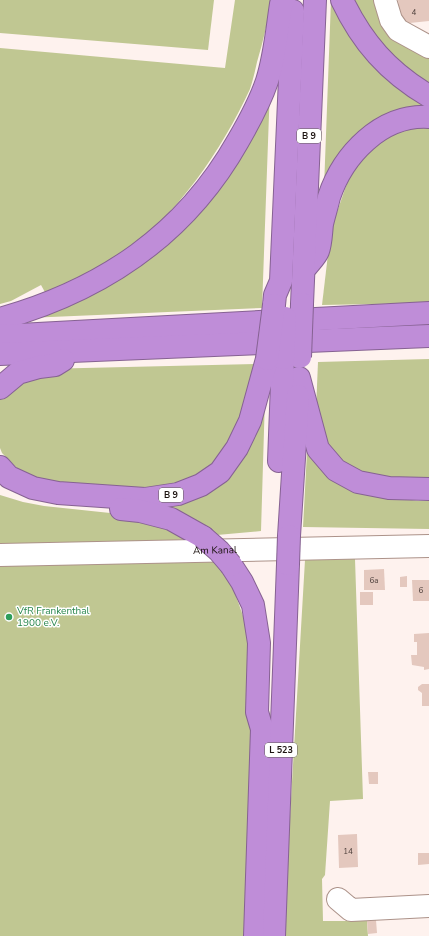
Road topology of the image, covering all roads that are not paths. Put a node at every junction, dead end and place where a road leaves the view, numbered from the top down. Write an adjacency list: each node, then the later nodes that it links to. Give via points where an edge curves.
1 (284, 0): 12 (highway, via 281,4 275,49 266,82 251,118 226,162 197,201 168,230 134,258 102,279 63,297)
2 (293, 0): 10 (highway, B 9, via 281,281 275,295)
3 (315, 0): 9 (highway, B 9)
4 (342, 0): 7 (highway, via 358,32 376,54 396,74)
5 (385, 0): 6 (street, via 391,20 398,30)
6 (429, 47)
7 (429, 96)
8 (429, 117): 9 (highway, via 397,122 378,131 362,143 351,156 330,196 318,251)
9 (303, 272): 10 (highway, B 9)
10 (287, 304): 17 (highway, B 9, bridge); 17 (highway, B 9, bridge)
11 (429, 313): 13 (highway)
12 (0, 319)
13 (0, 336)
14 (429, 336): 15 (highway)
15 (77, 351): 16 (highway); 18 (highway, via 55,365 18,373)
16 (0, 354)
17 (287, 363): 19 (highway, B 9, via 220,472 202,485 178,494 145,499 58,493 33,488 9,477); 21 (highway, B 9, via 318,449 336,470 358,482 388,488); 24 (highway, L 523)
18 (0, 388)
19 (0, 467)
20 (0, 488): 25 (highway, L 523, bridge, via 54,503 140,511 171,519 203,537 219,551 242,582 253,605 259,642 258,712)
21 (429, 490)
22 (429, 546): 23 (street, Am Kanal)
23 (0, 555)
24 (281, 563): 25 (highway, L 523, via 269,713); 29 (highway, L 523)
25 (262, 729): 28 (highway, L 523)
26 (338, 899): 27 (street, via 351,910)
27 (429, 906)
28 (255, 936)
29 (274, 936)

